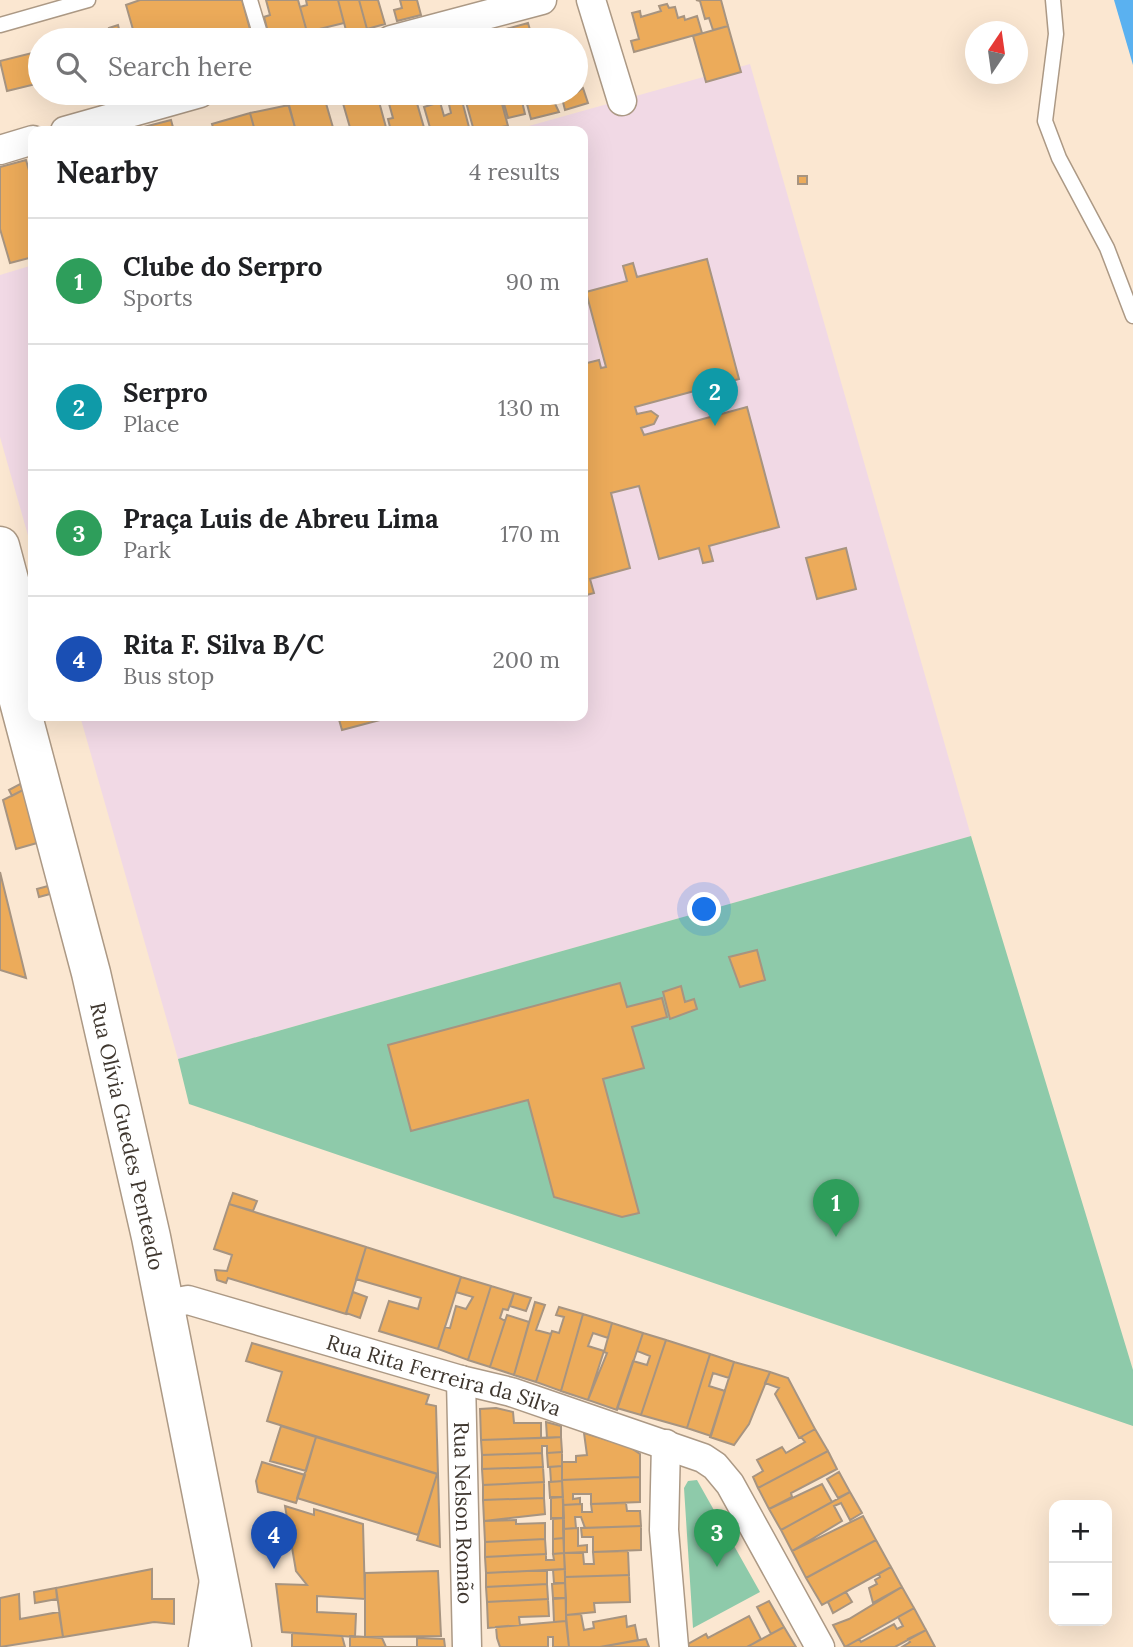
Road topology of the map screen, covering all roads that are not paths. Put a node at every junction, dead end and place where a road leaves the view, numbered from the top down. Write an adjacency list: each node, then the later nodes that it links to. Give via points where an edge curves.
1 (88, 0): 6 (lane)
2 (250, 0): 7 (lane)
3 (542, 0): 8 (street)
4 (591, 0): 9 (street)
5 (1053, 0): 14 (lane, via 1056,34 1045,121 1059,158 1107,248)
6 (0, 25)
7 (258, 28)
8 (436, 28)
9 (622, 101)
10 (157, 105): 11 (street)
11 (83, 126)
12 (28, 142): 13 (street)
13 (0, 150)
14 (1133, 316)
15 (0, 546): 16 (main road, Rua Olívia Guedes Penteado)
16 (5, 620): 17 (main road, Rua Olívia Guedes Penteado); 18 (main road, Rua Olívia Guedes Penteado)
17 (28, 662)
18 (28, 714)
19 (30, 721): 21 (main road, Rua Olívia Guedes Penteado)
20 (47, 721): 21 (main road, Rua Olívia Guedes Penteado, via 143,1084)
21 (177, 1302): 22 (street, Rua Rita Ferreira da Silva); 24 (main road, Rua Olívia Guedes Penteado); 27 (main road, Rua Olívia Guedes Penteado)
22 (461, 1380): 23 (street, Rua Rita Ferreira da Silva); 28 (street, Rua Nelson Romão)
23 (666, 1444): 29 (street, via 664,1530); 30 (street, Rua Rita Ferreira da Silva, via 715,1465 730,1484)
24 (217, 1571): 25 (street, via 209,1595); 26 (main road, Rua Olívia Guedes Penteado)
25 (203, 1647)
26 (232, 1647)
27 (256, 1647)
28 (467, 1647)
29 (674, 1647)
30 (820, 1647)

